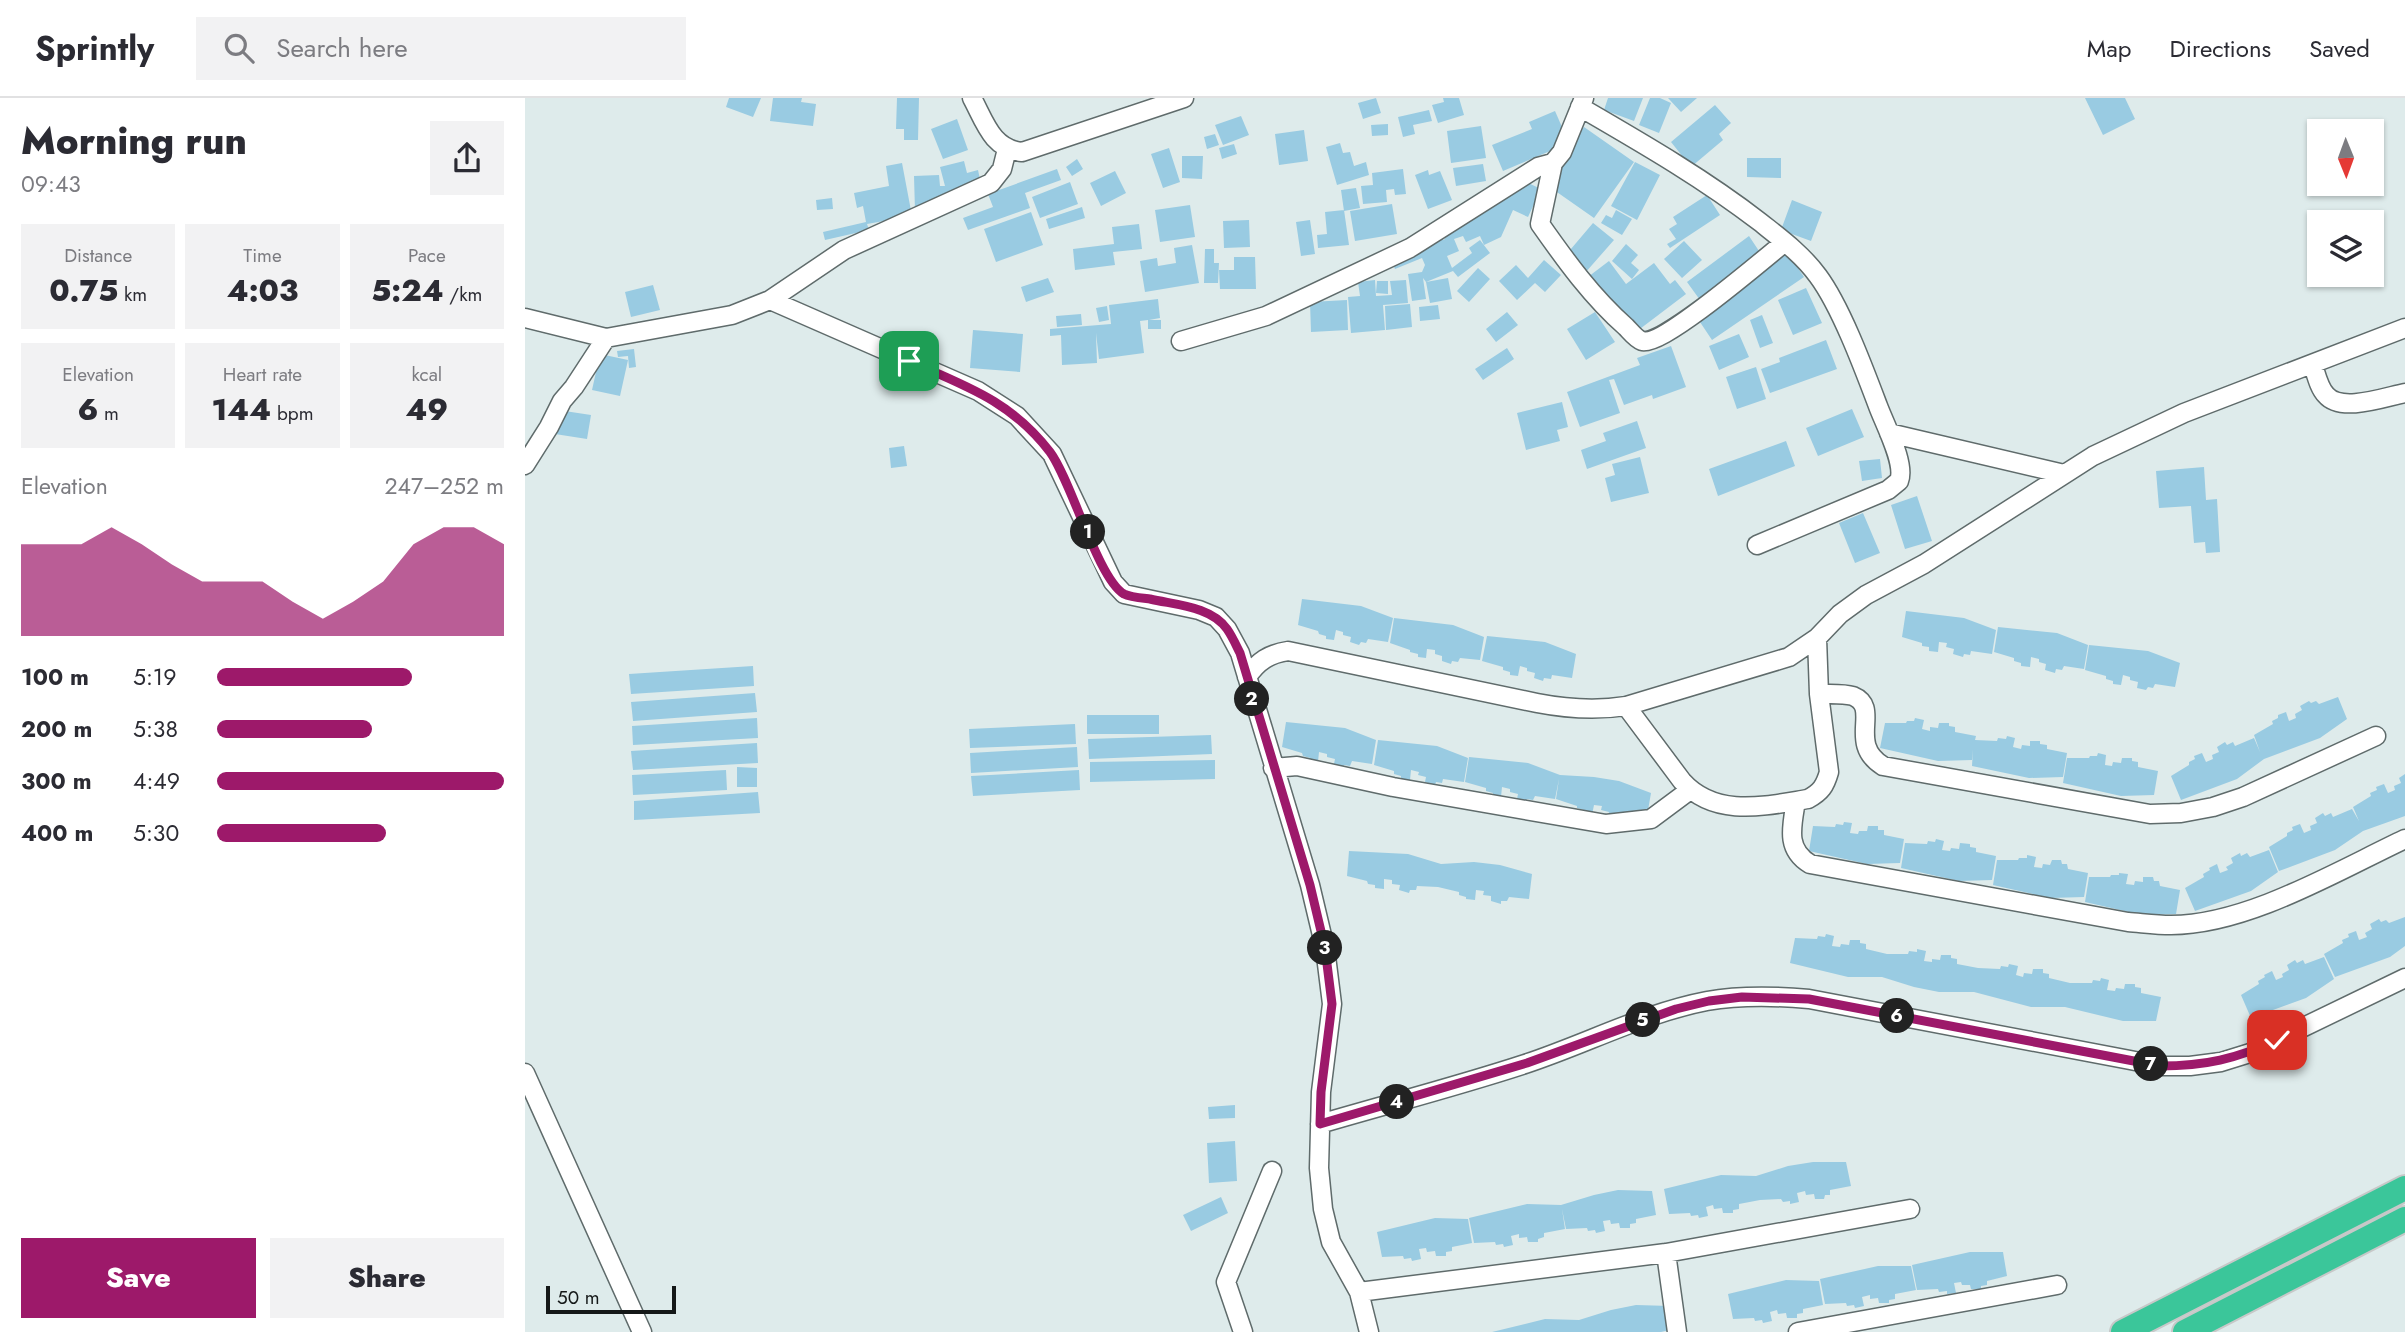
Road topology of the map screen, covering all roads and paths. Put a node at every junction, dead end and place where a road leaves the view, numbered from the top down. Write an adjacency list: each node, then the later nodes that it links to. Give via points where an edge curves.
1 (972, 98): 4 (street, via 996,142)
2 (1184, 98): 4 (street, via 1029,150)
3 (1582, 103): 5 (street); 6 (street, via 1713,186)
4 (1007, 149): 7 (street, via 1002,169 991,183 844,250)
5 (1553, 163): 6 (street, via 1540,224 1571,268 1640,340 1650,341 1672,331); 11 (street, via 1538,167 1410,248 1266,316)
6 (1785, 242): 14 (street, via 1819,276)
7 (770, 300): 10 (street, via 732,315); 19 (street, via 978,391 1017,416 1052,454 1112,582 1124,594 1216,617 1240,653)
8 (525, 318): 10 (street)
9 (2405, 328): 12 (street)
10 (606, 338): 15 (street)
11 (1181, 341)
12 (2313, 365): 13 (street, via 2322,390 2336,403); 16 (street, via 2152,428)
13 (2405, 393)
14 (1889, 433): 16 (street); 17 (street, via 1902,468 1894,486)
15 (525, 465)
16 (2064, 474): 18 (street, via 1924,564 1866,594)
17 (1757, 545)
18 (1817, 638): 20 (street); 21 (street, via 1773,663)
19 (1247, 677): 21 (street, via 1264,658 1289,652 1573,709); 23 (street)
20 (1819, 694): 22 (street, via 1853,696 1861,702 1866,711 1867,752 1883,766 2150,814 2182,813 2243,797); 25 (street, via 1829,772 1819,793)
21 (1626, 706): 24 (street)
22 (2376, 736)
23 (1273, 768): 24 (street, via 1297,766 1606,824 1651,819); 29 (street, via 1325,948 1332,1004)
24 (1690, 790): 25 (street, via 1721,806)
25 (1796, 801): 26 (street, via 1792,845 1810,864 2128,922 2172,925 2254,908)
26 (2405, 839)
27 (2405, 978): 29 (street, via 2250,1053 2190,1066 2160,1066 1809,999 1709,1001 1527,1063)
28 (525, 1073): 37 (street)
29 (1320, 1124): 36 (street, via 1323,1209 1331,1242)
30 (1272, 1171): 38 (street, via 1226,1282)
31 (2405, 1188): 42 (highway)
32 (1910, 1209): 34 (street)
33 (2405, 1219): 43 (highway)
34 (1666, 1253): 36 (street); 40 (street)
35 (2057, 1284): 41 (street)
36 (1359, 1292): 39 (street)
37 (642, 1332)
38 (1243, 1332)
39 (1369, 1332)
40 (1677, 1332)
41 (1798, 1332)
42 (2123, 1332)
43 (2185, 1332)

